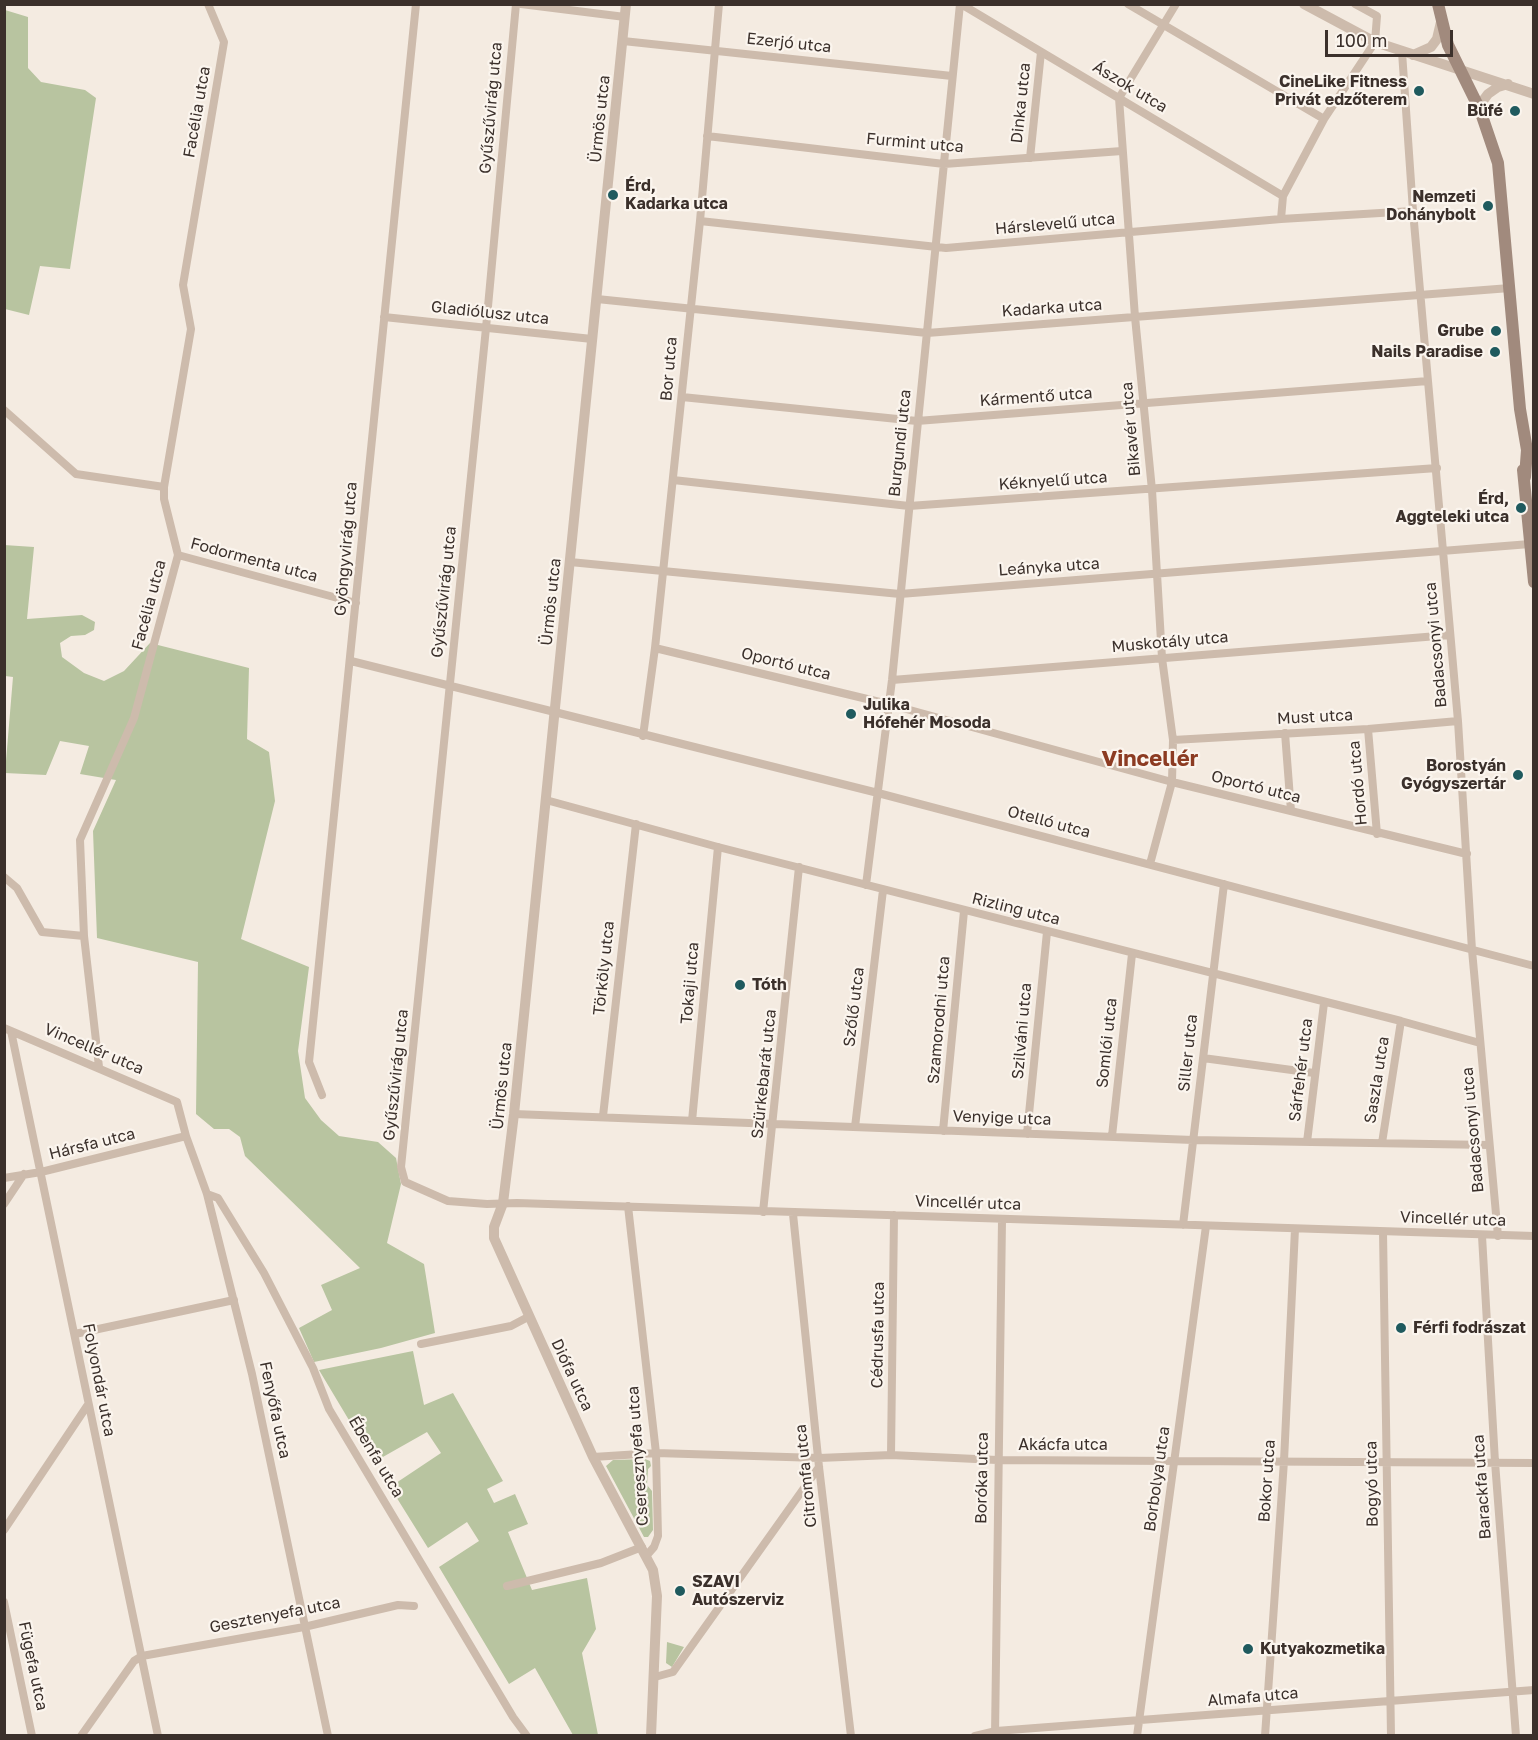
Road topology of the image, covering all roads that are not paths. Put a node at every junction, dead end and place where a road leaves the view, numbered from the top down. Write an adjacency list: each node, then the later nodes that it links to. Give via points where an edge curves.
1 (208, 4): 54 (street, Facélia utca, via 224,42 183,285 191,329)
2 (416, 4): 42 (street, Gyöngyvirág utca)
3 (516, 4): 44 (street, Gyűszűvirág utca)
4 (521, 4): 13 (street)
5 (626, 4): 13 (street, Ürmös utca)
6 (719, 4): 18 (street, Bor utca)
7 (961, 4): 19 (street, Ászok utca); 22 (street, Burgundi utca)
8 (1128, 4): 15 (street)
9 (1176, 4): 15 (street)
10 (1305, 4): 17 (street)
11 (1355, 4): 17 (street, via 1377,16)
12 (1438, 4): 14 (main road)
13 (625, 17): 16 (street, Ürmös utca)
14 (1441, 22): 20 (street, via 1431,47); 21 (main road)
15 (1163, 26): 25 (street); 27 (street)
16 (623, 41): 18 (street, Ezerjó utca); 40 (street, Ürmös utca)
17 (1375, 42): 20 (street); 27 (street)
18 (715, 50): 22 (street, Ezerjó utca); 28 (street, Bor utca)
19 (1041, 52): 25 (street, Ászok utca); 30 (street, Dinka utca)
20 (1408, 53): 21 (street); 33 (street, Badacsonyi utca)
21 (1460, 70): 23 (street); 26 (main road)
22 (952, 76): 31 (street, Burgundi utca)
23 (1508, 84): 24 (street); 26 (street, via 1488,94)
24 (1533, 94)
25 (1119, 98): 29 (street, Bikavér utca); 32 (street, Ászok utca)
26 (1480, 110): 38 (main road, via 1498,163)
27 (1324, 119): 32 (street)
28 (707, 136): 31 (street, Furmint utca); 35 (street, Bor utca)
29 (1122, 151): 30 (street, Furmint utca); 36 (street, Bikavér utca)
30 (1030, 158): 31 (street, Furmint utca)
31 (944, 164): 37 (street, Burgundi utca)
32 (1283, 196): 34 (street)
33 (1413, 211): 34 (street, Hárslevelű utca); 39 (street, Badacsonyi utca)
34 (1281, 219): 36 (street, Hárslevelű utca)
35 (700, 221): 37 (street, Hárslevelű utca); 41 (street, Bor utca)
36 (1129, 233): 37 (street, Hárslevelű utca); 43 (street, Bikavér utca)
37 (935, 246): 45 (street, Burgundi utca)
38 (1510, 288): 39 (street, Kadarka utca); 55 (main road, via 1527,450 1525,477)
39 (1422, 295): 43 (street, Kadarka utca); 47 (street, Badacsonyi utca)
40 (597, 299): 41 (street, Kadarka utca); 46 (street, Ürmös utca)
41 (689, 310): 45 (street, Kadarka utca); 48 (street, Bor utca)
42 (384, 317): 44 (street, Gladiólusz utca); 66 (street, Gyöngyvirág utca)
43 (1135, 317): 45 (street, Kadarka utca); 49 (street, Bikavér utca)
44 (486, 328): 46 (street, Gladiólusz utca); 72 (street, Gyűszűvirág utca)
45 (927, 333): 51 (street, Burgundi utca)
46 (592, 339): 61 (street, Ürmös utca)
47 (1428, 381): 49 (street, Kármentő utca); 52 (street, Badacsonyi utca)
48 (682, 397): 51 (street, Kármentő utca); 53 (street, Bor utca)
49 (1144, 405): 51 (street, Kármentő utca); 56 (street, Bikavér utca)
50 (4, 410): 54 (street, via 76,474)
51 (917, 421): 57 (street, Burgundi utca)
52 (1437, 468): 56 (street, Kéknyelű utca); 59 (street, Badacsonyi utca)
53 (673, 480): 57 (street, Kéknyelű utca); 62 (street, Bor utca)
54 (164, 487): 60 (street, Facélia utca)
55 (1530, 489): 58 (main road)
56 (1152, 490): 57 (street, Kéknyelű utca); 63 (street, Bikavér utca)
57 (909, 506): 65 (street, Burgundi utca)
58 (1530, 544): 59 (street, Leányka utca); 64 (main road)
59 (1443, 552): 63 (street, Leányka utca); 67 (street, Badacsonyi utca)
60 (178, 555): 66 (street, Fodormenta utca); 96 (street, Facélia utca, via 134,718 80,840)
61 (570, 562): 62 (street, Leányka utca); 74 (street, Ürmös utca)
62 (663, 569): 65 (street, Leányka utca); 68 (street, Bor utca)
63 (1156, 574): 65 (street, Leányka utca); 69 (street, Bikavér utca)
64 (1533, 582)
65 (900, 594): 71 (street, Burgundi utca)
66 (356, 603): 70 (street, Gyöngyvirág utca)
67 (1450, 634): 69 (street, Muskotály utca); 75 (street, Badacsonyi utca)
68 (655, 648): 73 (street, Oportó utca); 78 (street, Bor utca)
69 (1162, 658): 71 (street, Muskotály utca); 79 (street, Bikavér utca)
70 (351, 661): 72 (street, Otelló utca); 108 (street, Gyöngyvirág utca, via 309,1062)
71 (892, 680): 73 (street, Burgundi utca)
72 (450, 686): 74 (street, Otelló utca); 126 (street, Gyűszűvirág utca, via 401,1167)
73 (888, 704): 80 (street, Oportó utca); 81 (street, Burgundi utca)
74 (556, 711): 78 (street, Otelló utca); 82 (street, Ürmös utca)
75 (1458, 721): 76 (street, Must utca); 87 (street, Badacsonyi utca)
76 (1368, 729): 77 (street, Must utca); 85 (street, Hordó utca)
77 (1285, 733): 79 (street, Must utca); 83 (street)
78 (643, 736): 81 (street, Otelló utca)
79 (1173, 740): 80 (street, Bikavér utca)
80 (1172, 782): 83 (street, Oportó utca); 88 (street, Bikavér utca)
81 (878, 794): 88 (street, Otelló utca); 92 (street, Burgundi utca)
82 (546, 800): 84 (street, Rizling utca); 110 (street, Ürmös utca)
83 (1291, 811): 85 (street, Oportó utca)
84 (636, 824): 86 (street, Rizling utca); 111 (street, Törköly utca)
85 (1377, 834): 87 (street, Oportó utca)
86 (718, 847): 89 (street, Rizling utca); 112 (street, Tokaji utca)
87 (1467, 854): 97 (street, Badacsonyi utca)
88 (1150, 864): 91 (street, Otelló utca)
89 (799, 867): 92 (street, Rizling utca); 113 (street, Szürkebarát utca)
90 (4, 878): 96 (street, via 17,888 42,932)
91 (1224, 884): 97 (street, Otelló utca); 100 (street, Siller utca)
92 (866, 885): 93 (street, Rizling utca)
93 (883, 890): 94 (street, Rizling utca); 114 (street, Szőlő utca)
94 (964, 911): 95 (street, Rizling utca); 115 (street, Szamorodni utca)
95 (1047, 932): 98 (street, Rizling utca); 116 (street, Szilváni utca)
96 (84, 936): 106 (street, Facélia utca)
97 (1472, 950): 99 (street, Otelló utca); 104 (street, Badacsonyi utca)
98 (1132, 954): 100 (street, Rizling utca); 118 (street, Somlói utca)
99 (1533, 966)
100 (1212, 973): 101 (street, Rizling utca); 105 (street, Siller utca)
101 (1324, 1003): 102 (street, Rizling utca); 107 (street, Sárfehér utca)
102 (1401, 1021): 104 (street, Rizling utca); 121 (street, Saszla utca)
103 (8, 1029): 106 (street, Vincellér utca); 123 (street, Folyondár utca)
104 (1480, 1043): 122 (street, Badacsonyi utca)
105 (1203, 1058): 107 (street); 119 (street, Siller utca)
106 (99, 1066): 109 (street, Vincellér utca)
107 (1314, 1073): 120 (street, Sárfehér utca)
108 (322, 1095)
109 (171, 1098): 117 (street, Fenyőfa utca, via 177,1102)
110 (514, 1114): 111 (street, Venyige utca); 128 (street, Ürmös utca)
111 (603, 1116): 112 (street, Venyige utca)
112 (692, 1121): 113 (street, Venyige utca)
113 (774, 1125): 114 (street, Venyige utca); 131 (street, Szürkebarát utca)
114 (855, 1127): 115 (street, Venyige utca)
115 (943, 1131): 116 (street, Venyige utca)
116 (1028, 1134): 118 (street, Venyige utca)
117 (186, 1137): 123 (street, Hársfa utca); 127 (street, Fenyőfa utca)
118 (1112, 1137): 119 (street, Venyige utca)
119 (1193, 1140): 120 (street, Venyige utca); 135 (street, Siller utca)
120 (1307, 1142): 121 (street, Venyige utca)
121 (1382, 1143): 122 (street, Venyige utca)
122 (1489, 1145): 140 (street, Badacsonyi utca)
123 (41, 1172): 124 (street, Hársfa utca); 144 (street, Folyondár utca)
124 (24, 1174): 125 (street, Hársfa utca); 129 (street)
125 (4, 1178)
126 (405, 1182): 128 (street, Vincellér utca, via 448,1201)
127 (207, 1194): 142 (street, Fenyőfa utca); 175 (street, Ébenfa utca, via 218,1198 264,1273 313,1368 329,1409)
128 (503, 1203): 130 (street, Vincellér utca); 143 (street, Diófa utca, via 494,1238)
129 (4, 1204)
130 (628, 1206): 131 (street, Vincellér utca); 147 (street, Cseresznyefa utca)
131 (763, 1212): 132 (street, Vincellér utca)
132 (793, 1214): 133 (street, Vincellér utca); 155 (street, Citromfa utca)
133 (894, 1215): 134 (street, Vincellér utca); 148 (street, Cédrusfa utca)
134 (1002, 1220): 135 (street, Vincellér utca); 150 (street, Boróka utca)
135 (1183, 1225): 136 (street, Vincellér utca)
136 (1206, 1226): 137 (street, Vincellér utca); 151 (street, Borbolya utca)
137 (1295, 1229): 138 (street, Vincellér utca); 152 (street, Bokor utca)
138 (1383, 1232): 139 (street, Vincellér utca); 153 (street, Bogyó utca)
139 (1482, 1236): 140 (street, Vincellér utca); 154 (street, Barackfa utca)
140 (1498, 1236): 141 (street, Vincellér utca)
141 (1533, 1236)
142 (234, 1300): 144 (street); 162 (street, Fenyőfa utca)
143 (528, 1317): 145 (street, via 511,1326); 149 (street, Diófa utca)
144 (75, 1334): 146 (street, Folyondár utca)
145 (421, 1344)
146 (87, 1406): 157 (street); 163 (street, Folyondár utca)
147 (656, 1454): 149 (street, Akácfa utca); 155 (street, Akácfa utca); 158 (street, Cseresznyefa utca, via 658,1536 654,1547)
148 (891, 1455): 150 (street, Akácfa utca); 155 (street, Akácfa utca)
149 (593, 1457): 158 (street, Diófa utca)
150 (997, 1460): 151 (street, Akácfa utca); 170 (street, Boróka utca)
151 (1174, 1461): 152 (street, Akácfa utca); 169 (street, Borbolya utca)
152 (1284, 1461): 153 (street, Akácfa utca); 168 (street, Bokor utca)
153 (1387, 1461): 154 (street, Akácfa utca); 167 (street, Bogyó utca)
154 (1495, 1462): 156 (street, Akácfa utca); 166 (street, Barackfa utca)
155 (819, 1463): 164 (street, via 673,1672); 177 (street, Citromfa utca)
156 (1533, 1463)
157 (4, 1530)
158 (644, 1551): 159 (street); 164 (street, via 653,1570 657,1596)
159 (507, 1586)
160 (4, 1602): 171 (street, Fügefa utca)
161 (414, 1606): 162 (street, Gesztenyefa utca, via 398,1605)
162 (304, 1627): 163 (street, Gesztenyefa utca); 174 (street, Fenyőfa utca)
163 (142, 1656): 172 (street, via 134,1661); 173 (street, Folyondár utca)
164 (655, 1677): 176 (street)
165 (1533, 1690): 166 (street, Almafa utca)
166 (1513, 1691): 167 (street, Almafa utca); 182 (street, Barackfa utca)
167 (1390, 1701): 168 (street, Almafa utca); 181 (street, Bogyó utca)
168 (1267, 1712): 169 (street, Almafa utca); 180 (street, Bokor utca)
169 (1139, 1721): 170 (street, Almafa utca); 179 (street, Borbolya utca)
170 (996, 1733): 178 (street, Almafa utca)
171 (32, 1736)
172 (81, 1736)
173 (158, 1736)
174 (328, 1736)
175 (527, 1736)
176 (651, 1736)
177 (851, 1736)
178 (975, 1736)
179 (1137, 1736)
180 (1265, 1736)
181 (1392, 1736)
182 (1516, 1736)

